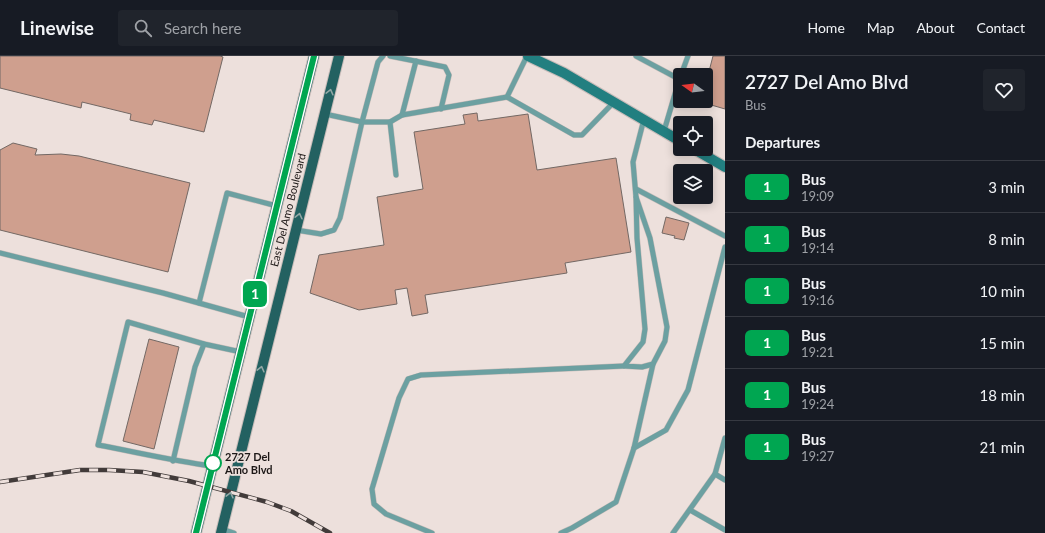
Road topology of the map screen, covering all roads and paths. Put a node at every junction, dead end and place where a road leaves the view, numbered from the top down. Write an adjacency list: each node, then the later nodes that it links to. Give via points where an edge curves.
1 (314, 56): 27 (main road, East Del Amo Boulevard)
2 (339, 56): 15 (main road, East Del Amo Boulevard, one-way to 2)
3 (383, 56): 18 (lane, via 378,62)
4 (390, 56): 8 (lane)
5 (527, 56): 11 (lane); 13 (main road, via 564,73)
6 (636, 56): 10 (lane)
7 (688, 56): 9 (lane)
8 (416, 61): 14 (lane, via 445,67 449,75); 16 (lane)
9 (683, 68)
10 (673, 74)
11 (507, 97): 13 (lane, via 574,135 582,135); 14 (lane)
12 (673, 101): 20 (lane)
13 (614, 102): 17 (main road)
14 (441, 109): 16 (lane)
15 (325, 114): 18 (lane); 28 (main road, East Del Amo Boulevard, one-way to 15)
16 (402, 115): 19 (lane)
17 (644, 120): 20 (main road); 25 (lane, via 633,162)
18 (362, 122): 19 (lane); 28 (lane, via 340,218 334,230 321,234)
19 (390, 122): 24 (lane)
20 (664, 131): 21 (main road)
21 (673, 137)
22 (706, 156): 23 (main road)
23 (725, 167)
24 (396, 175)
25 (636, 189): 26 (lane); 29 (lane)
26 (636, 198): 36 (lane, via 650,238 667,327 665,341); 37 (lane, via 645,328 643,342)
27 (277, 206): 32 (lane, via 227,193); 33 (main road, East Del Amo Boulevard)
28 (296, 230): 46 (main road, East Del Amo Boulevard, one-way to 28)
29 (725, 236)
30 (725, 247): 39 (lane, via 688,390 666,430)
31 (0, 253): 32 (lane)
32 (199, 303): 33 (lane)
33 (249, 317): 35 (main road, East Del Amo Boulevard)
34 (204, 344): 35 (lane); 40 (lane, via 195,367); 40 (lane, via 128,322 98,445)
35 (240, 352): 41 (main road, East Del Amo Boulevard)
36 (654, 364): 37 (lane, via 642,367); 39 (lane)
37 (624, 366): 49 (lane, via 421,375 408,379 399,398 372,489 374,504 386,514)
38 (725, 438): 42 (lane)
39 (634, 448): 50 (lane, via 616,502)
40 (173, 461): 41 (lane)
41 (212, 466): 47 (main road, East Del Amo Boulevard)
42 (715, 474): 43 (lane); 44 (lane)
43 (725, 480)
44 (690, 510): 45 (lane); 51 (lane)
45 (725, 530)
46 (221, 531): 48 (lane)
47 (196, 533)
48 (234, 533)
49 (432, 533)
50 (561, 533)
51 (674, 533)

